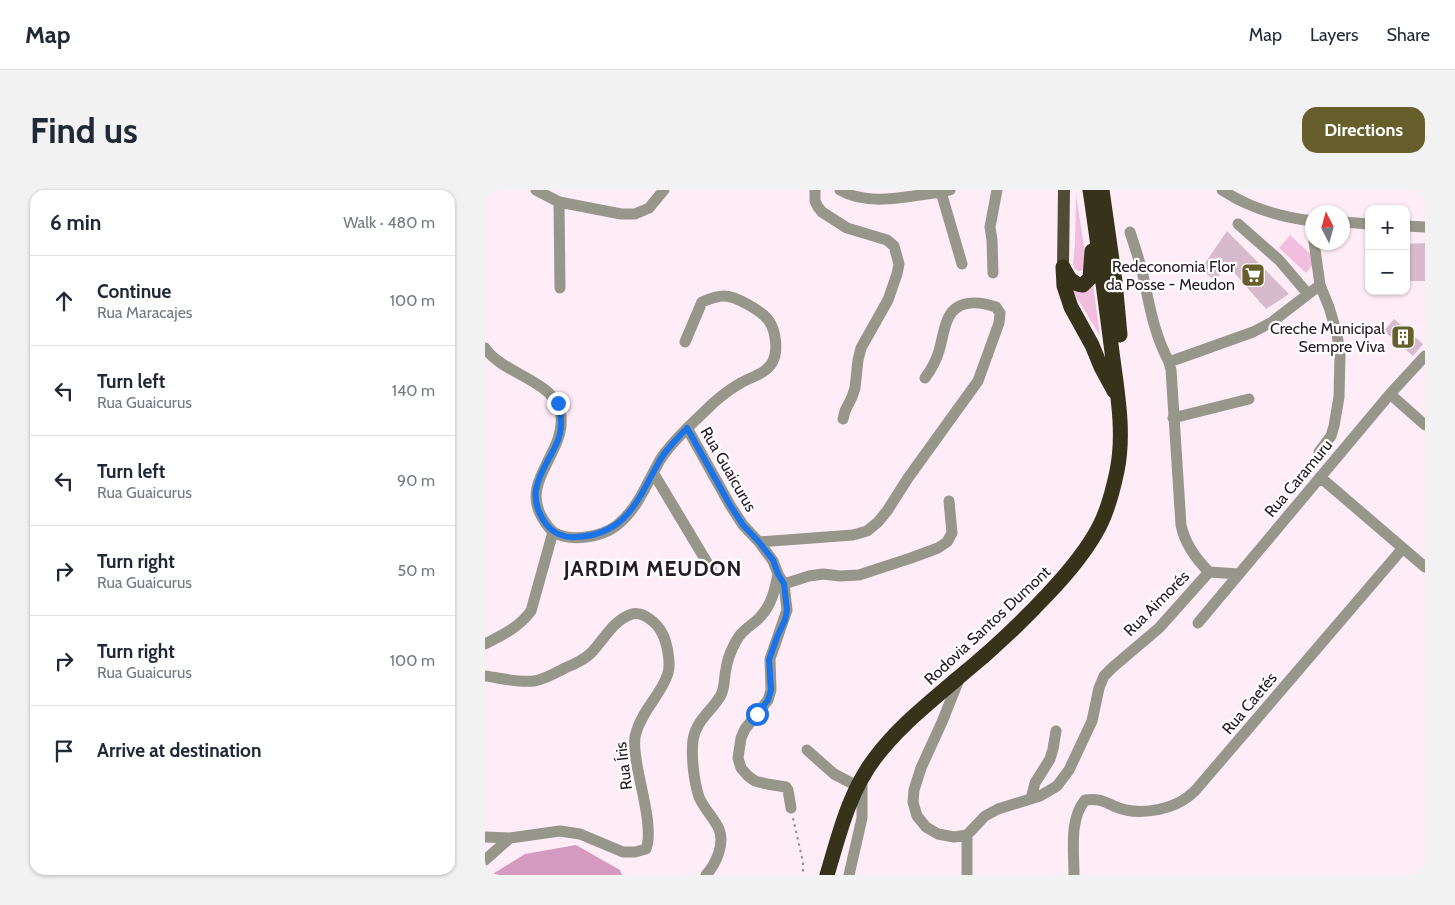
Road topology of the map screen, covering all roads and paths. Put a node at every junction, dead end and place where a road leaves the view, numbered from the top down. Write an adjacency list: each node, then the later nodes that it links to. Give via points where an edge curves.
1 (536, 190): 11 (street)
2 (665, 190): 11 (street, via 649,208 635,214)
3 (815, 190): 36 (street, via 815,201 822,212 847,228 887,240 894,246 899,264 888,300 861,348 855,388)
4 (840, 190): 10 (street, via 859,198 878,200)
5 (997, 190): 23 (street, via 990,227)
6 (1064, 190): 22 (main road)
7 (1090, 190): 18 (highway)
8 (1102, 190): 33 (highway, via 1120,336)
9 (1222, 190): 12 (street, via 1248,206)
10 (945, 191): 21 (street)
11 (559, 202): 25 (street)
12 (1305, 220)
13 (1350, 223): 15 (street)
14 (1238, 224): 26 (street, via 1279,260)
15 (1365, 224)
16 (1410, 226): 17 (street)
17 (1425, 227)
18 (1095, 228): 22 (highway, via 1090,278 1083,284 1077,284 1071,281); 33 (highway, Rodovia Santos Dumont)
19 (1130, 232): 30 (street, Rua Aimorés, via 1154,326)
20 (1314, 250): 24 (street)
21 (962, 264)
22 (1063, 267): 33 (highway, via 1064,286 1071,307)
23 (993, 273)
24 (1320, 285): 26 (street); 39 (street, via 1337,334 1340,372 1334,426)
25 (560, 288)
26 (1308, 294): 30 (street, via 1272,322 1253,332)
27 (685, 342): 38 (street, Rua Guaicurus, via 700,305 714,297 726,296 766,316 775,335 775,357 768,369 739,383)
28 (485, 348): 43 (street, via 490,356 551,394 558,403 562,428 539,478 535,502)
29 (1425, 356): 32 (street, Rua Caramuru)
30 (1169, 362): 35 (street, Rua Aimorés)
31 (925, 378): 44 (street, via 935,363 947,320 955,308 972,303 996,307 1000,318 978,381 878,522 867,531 853,535)
32 (1390, 394): 37 (street); 41 (street, Rua Caramuru)
33 (1118, 399): 54 (highway, Rodovia Santos Dumont, via 1117,469 1107,509 1098,528 1079,559 1030,614)
34 (1249, 399): 35 (street)
35 (1173, 418): 48 (street, Rua Aimorés, via 1183,537)
36 (843, 419)
37 (1425, 425)
38 (687, 428): 40 (street, Rua Guaicurus, via 670,446); 44 (street, Rua Guaicurus, via 730,505)
39 (1319, 452)
40 (653, 474): 43 (street, Rua Guaicurus, via 630,513 615,526 584,537 567,538); 47 (street)
41 (1320, 477): 45 (street); 49 (street, Rua Caramuru)
42 (949, 501): 50 (street, via 952,532 947,542 938,548 859,575)
43 (553, 532): 52 (street, via 531,611 511,631)
44 (759, 542): 50 (street, Rua Guaicurus, via 773,560)
45 (1403, 548): 46 (street); 69 (street, Rua Caetés, via 1189,796 1173,806 1147,811 1126,810 1105,801 1085,800 1075,823)
46 (1425, 567)
47 (711, 569)
48 (1209, 572): 49 (street); 58 (street, Rua Aimorés, via 1159,628 1104,676 1092,721 1069,770 1057,786)
49 (1239, 574): 51 (street, Rua Caramuru)
50 (781, 579): 59 (street, via 787,610 769,660 771,690 768,700 745,729 738,758 741,768 755,781 786,787); 64 (street, via 771,602 741,634 732,649 721,694 697,726 693,737 699,796 719,828 721,839 720,848)
51 (1197, 623)
52 (485, 644)
53 (485, 676): 62 (street, Rua Íris, via 523,682 545,677 582,661 616,624 634,614 642,614 651,620 662,632 667,648 668,672 641,718 635,735 639,779 648,822 649,842 646,848 623,852 580,834 560,831)
54 (961, 676): 57 (highway, Rodovia Santos Dumont, via 900,728); 60 (street, via 921,768 913,802 917,816 926,827 938,834)
55 (1056, 731): 58 (street, via 1050,759 1035,783)
56 (807, 750): 57 (street, via 834,774)
57 (860, 781): 66 (highway, Rodovia Santos Dumont, via 841,827); 67 (street, via 863,818)
58 (1031, 799): 60 (street, Rua Aimorés, via 992,812)
59 (791, 808): 65 (path, via 800,843)
60 (967, 835): 68 (street)
61 (485, 837): 62 (street)
62 (511, 838): 63 (street)
63 (485, 860)
64 (706, 875)
65 (803, 875)
66 (827, 875)
67 (849, 875)
68 (967, 875)
69 (1074, 875)

